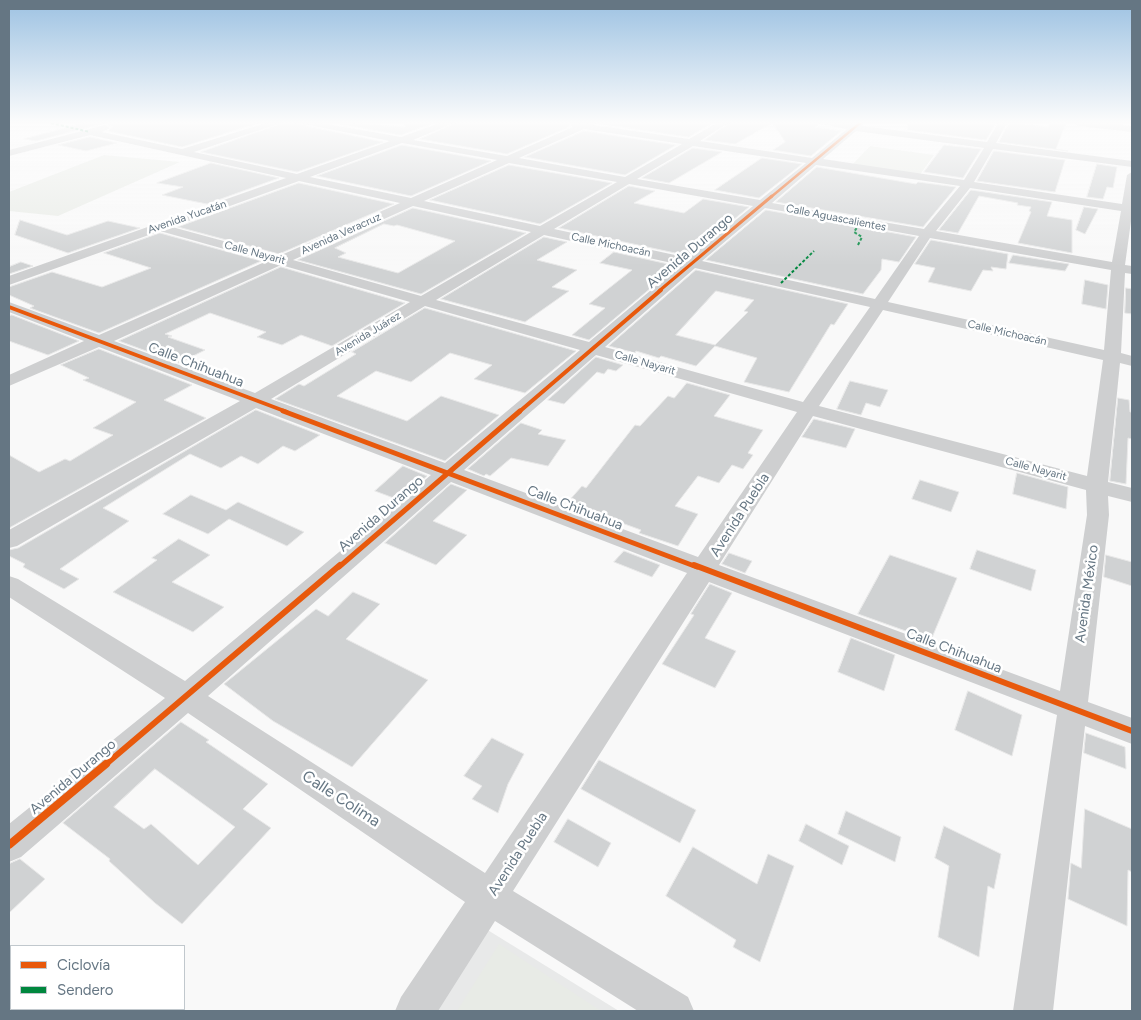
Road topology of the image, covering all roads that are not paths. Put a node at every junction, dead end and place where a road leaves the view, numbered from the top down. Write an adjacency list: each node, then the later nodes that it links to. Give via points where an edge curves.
1 (264, 171): 10 (street, Calle Michoacán)
2 (318, 171): 10 (street, Avenida Yucatán)
3 (484, 171): 13 (street, Avenida Veracruz)
4 (572, 171): 11 (street, Calle Aguascalientes)
5 (645, 171): 11 (street, Avenida Juárez)
6 (803, 171): 14 (street, Avenida Durango)
7 (873, 171): 12 (street)
8 (975, 171): 12 (street, Avenida Puebla)
9 (1132, 175): 15 (street, Avenida México)
10 (297, 178): 13 (street, Calle Michoacán); 16 (street, Avenida Yucatán)
11 (627, 181): 14 (street, Calle Aguascalientes); 17 (street, Avenida Juárez)
12 (967, 184): 15 (street); 18 (street, Avenida Puebla)
13 (412, 202): 17 (street, Calle Michoacán); 19 (street, Avenida Veracruz)
14 (763, 205): 18 (street, Calle Aguascalientes); 20 (street, Avenida Durango)
15 (1129, 208): 21 (street, Avenida México)
16 (159, 226): 19 (street, Calle Nayarit); 22 (street, Avenida Yucatán)
17 (543, 230): 20 (street, Calle Michoacán); 23 (street, Avenida Juárez)
18 (926, 235): 21 (street, Calle Aguascalientes); 24 (street, Avenida Puebla)
19 (282, 260): 23 (street, Calle Nayarit); 26 (street, Avenida Veracruz)
20 (692, 263): 24 (street, Calle Michoacán); 27 (street, Avenida Durango)
21 (1125, 269): 28 (street, Avenida México)
22 (9, 281)
23 (424, 301): 27 (street, Calle Nayarit); 30 (street, Avenida Juárez)
24 (879, 304): 28 (street, Calle Michoacán); 31 (street, Avenida Puebla)
25 (9, 308): 26 (street, Calle Chihuahua)
26 (100, 342): 29 (street, Avenida Veracruz); 30 (street, Calle Chihuahua)
27 (593, 348): 31 (street, Calle Nayarit); 32 (street, Avenida Durango)
28 (1122, 359): 33 (street, Avenida México)
29 (9, 381)
30 (256, 400): 32 (street, Calle Chihuahua); 35 (street, Avenida Juárez)
31 (808, 409): 33 (street, Calle Nayarit); 36 (street, Avenida Puebla)
32 (447, 472): 36 (street, Calle Chihuahua); 38 (street, Avenida Durango)
33 (1097, 486): 34 (street, Calle Nayarit); 39 (street, Avenida México, via 1098,515)
34 (1132, 495)
35 (9, 540)
36 (705, 569): 39 (street, Calle Chihuahua); 42 (street, Avenida Puebla)
37 (9, 585): 38 (street, Calle Colima)
38 (187, 697): 41 (street, Avenida Durango); 42 (street, Calle Colima)
39 (1072, 707): 40 (street, Calle Chihuahua); 45 (street, Avenida México)
40 (1132, 730)
41 (9, 845)
42 (489, 897): 43 (street, Avenida Puebla); 44 (street, Calle Colima)
43 (415, 1011)
44 (674, 1011)
45 (1033, 1011)

